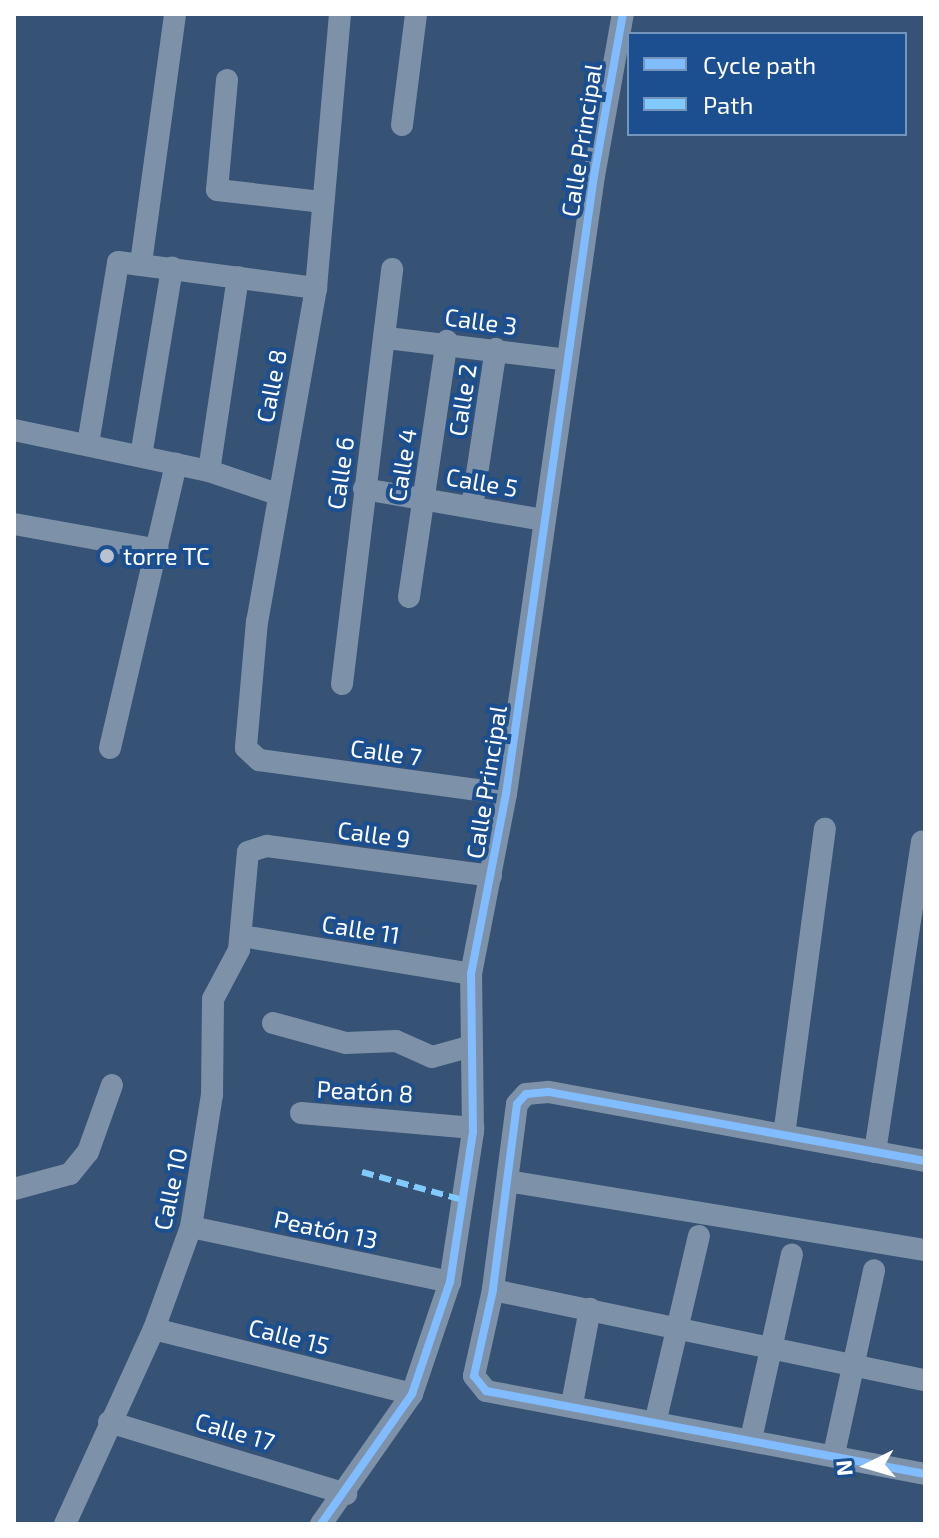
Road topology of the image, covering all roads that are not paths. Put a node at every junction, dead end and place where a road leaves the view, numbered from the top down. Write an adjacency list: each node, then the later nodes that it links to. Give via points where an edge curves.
1 (175, 14): 8 (street)
2 (340, 14): 7 (street, Calle 8)
3 (416, 14): 6 (street)
4 (623, 14): 16 (street, Calle Principal)
5 (227, 80): 7 (street, via 217,190)
6 (402, 125)
7 (323, 202): 12 (street, Calle 8)
8 (141, 263): 9 (street); 18 (street, via 125,260 113,271)
9 (172, 268): 11 (street); 19 (street)
10 (392, 269): 13 (street, Calle 6)
11 (238, 277): 12 (street); 21 (street)
12 (316, 288): 23 (street, Calle 8)
13 (387, 338): 14 (street, Calle 3); 22 (street, Calle 6)
14 (447, 341): 15 (street, Calle 3); 24 (street, Calle 4)
15 (496, 349): 16 (street, Calle 3); 25 (street, Calle 2)
16 (568, 360): 26 (street, Calle Principal)
17 (14, 430): 18 (street)
18 (88, 444): 19 (street)
19 (141, 456): 20 (street)
20 (176, 464): 21 (street); 28 (street)
21 (209, 471): 23 (street)
22 (364, 489): 24 (street, Calle 5); 30 (street, Calle 6)
23 (277, 494): 32 (street, Calle 8, via 246,723 246,748)
24 (424, 498): 25 (street, Calle 5); 29 (street, Calle 4)
25 (472, 507): 26 (street, Calle 5)
26 (544, 520): 33 (street, Calle Principal)
27 (14, 524): 28 (street)
28 (158, 550): 31 (street)
29 (409, 597)
30 (342, 684)
31 (110, 748)
32 (259, 760): 33 (street, Calle 7)
33 (506, 794): 37 (street, Calle Principal)
34 (825, 829): 45 (street)
35 (922, 842): 46 (street)
36 (251, 849): 37 (street, Calle 9); 38 (street, Calle 10)
37 (491, 876): 39 (street, Calle Principal)
38 (242, 936): 39 (street, Calle 11); 50 (street, Calle 10, via 213,999 212,1095)
39 (471, 974): 41 (street, Calle Principal)
40 (273, 1023): 41 (street, via 346,1043 396,1041 432,1057)
41 (472, 1046): 44 (street, Calle Principal)
42 (112, 1085): 49 (street, via 88,1152 70,1174)
43 (301, 1113): 44 (street, Peatón 8)
44 (473, 1128): 55 (street, Calle Principal)
45 (784, 1135): 46 (street); 48 (street, via 531,1092 517,1104)
46 (875, 1152): 47 (street)
47 (925, 1161)
48 (508, 1181): 52 (street); 56 (street)
49 (14, 1190)
50 (191, 1227): 55 (street, Peatón 13); 58 (street, Calle 10)
51 (699, 1236): 59 (street)
52 (925, 1250)
53 (792, 1254): 60 (street)
54 (874, 1270): 61 (street)
55 (450, 1282): 63 (street, Calle Principal)
56 (493, 1290): 57 (street); 64 (street, via 476,1383 486,1391)
57 (590, 1309): 59 (street); 64 (street)
58 (154, 1329): 63 (street, Calle 15); 66 (street, Calle 10)
59 (680, 1330): 60 (street); 65 (street)
60 (771, 1347): 61 (street); 67 (street)
61 (856, 1364): 62 (street); 68 (street)
62 (925, 1380)
63 (412, 1394): 70 (street, Calle Principal)
64 (572, 1404): 65 (street)
65 (656, 1419): 67 (street)
66 (109, 1422): 70 (street, Calle 17); 71 (street, Calle 10)
67 (751, 1439): 68 (street)
68 (834, 1454): 69 (street)
69 (925, 1474)
70 (346, 1494): 72 (street, Calle Principal)
71 (65, 1524)
72 (321, 1524)

